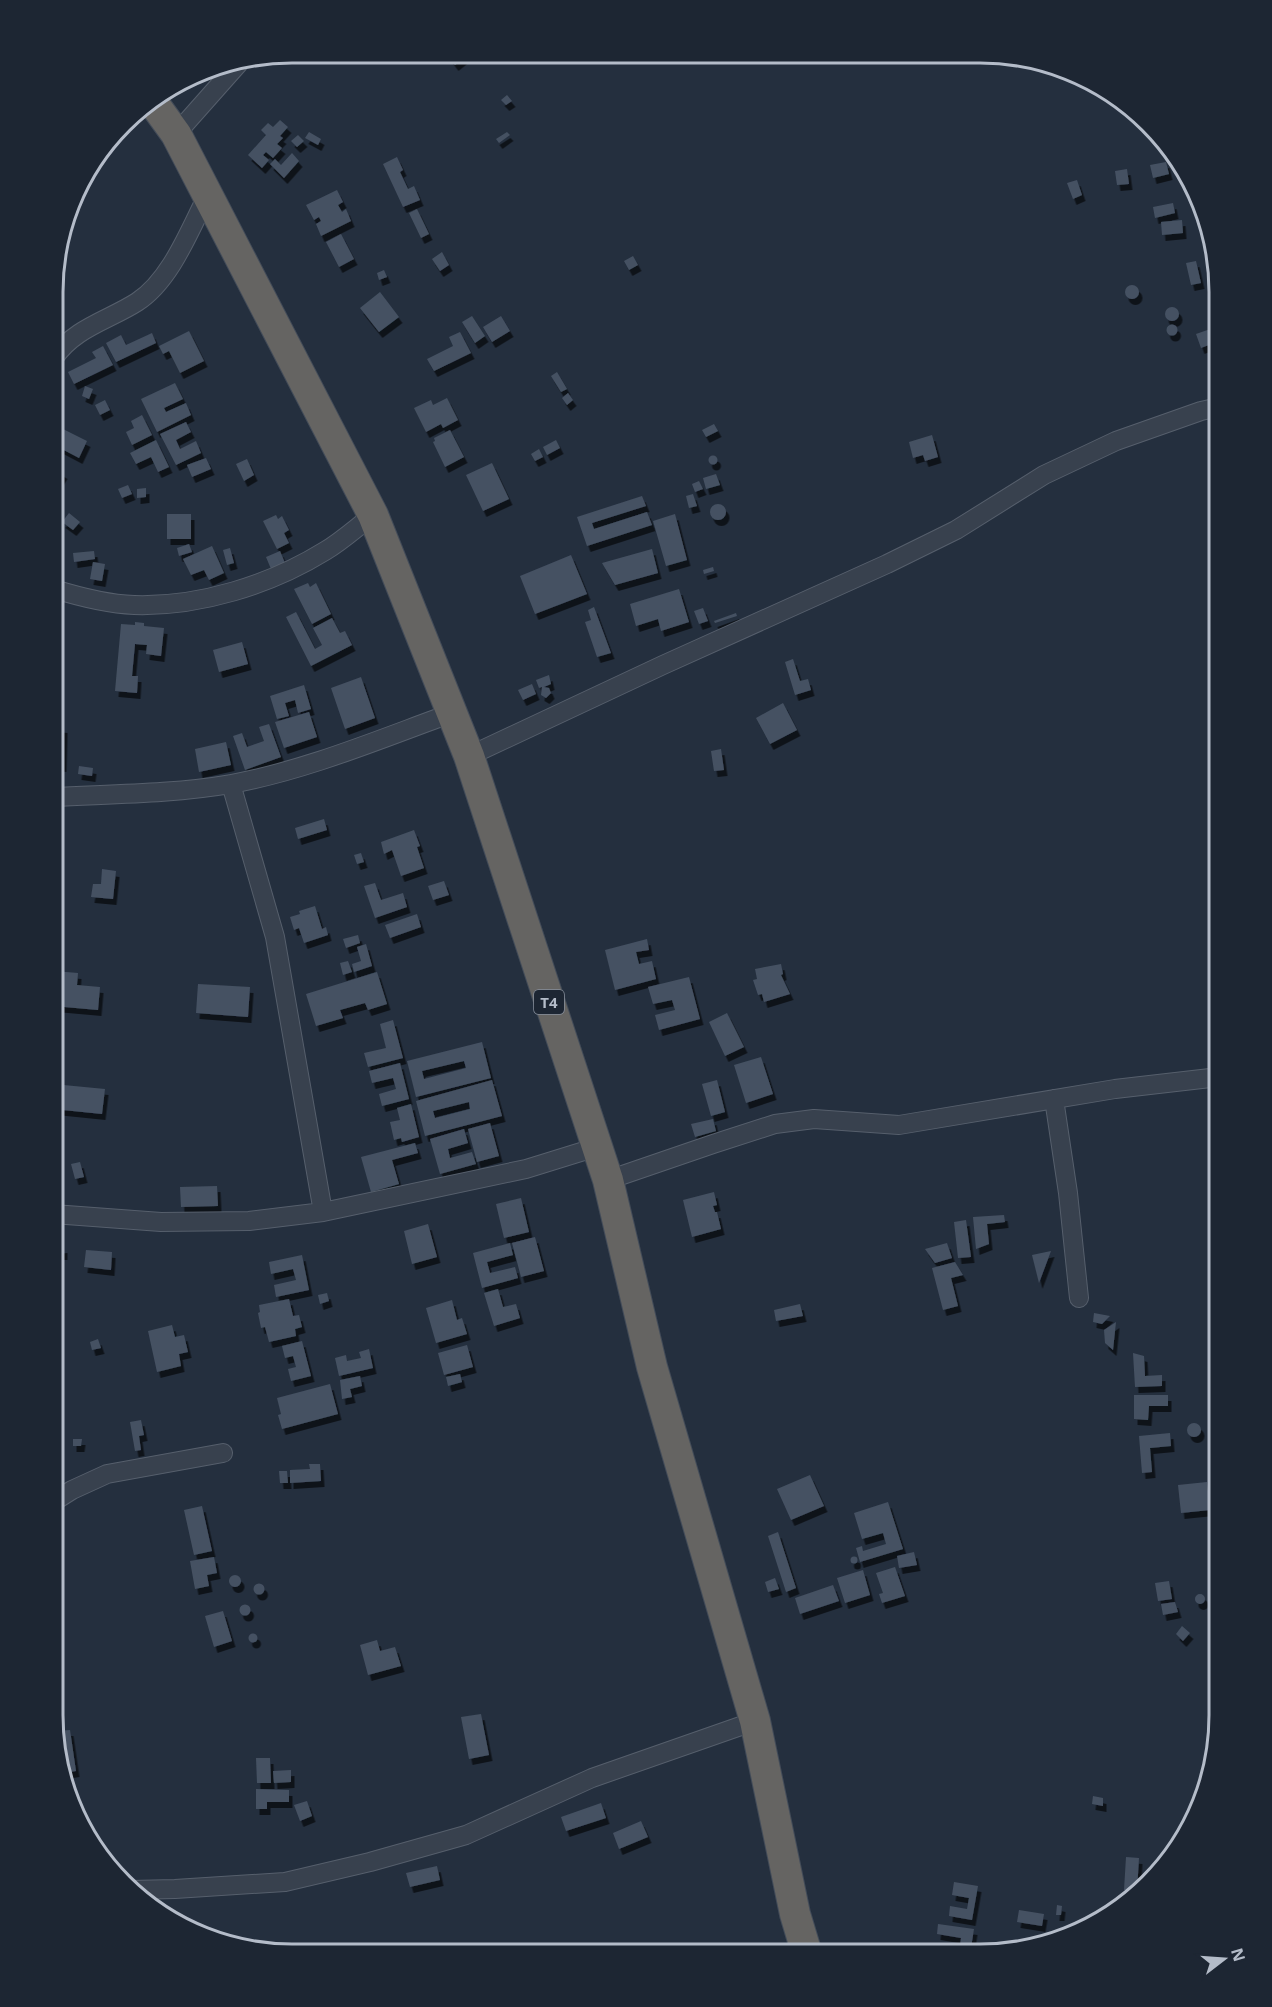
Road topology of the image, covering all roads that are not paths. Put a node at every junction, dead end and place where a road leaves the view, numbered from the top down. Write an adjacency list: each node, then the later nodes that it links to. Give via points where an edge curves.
1 (232, 71): 3 (street)
2 (157, 108): 3 (highway, T4)
3 (176, 134): 4 (highway, T4)
4 (208, 194): 5 (street, via 161,281 138,301); 7 (highway, T4)
5 (63, 347)
6 (1209, 409): 10 (street, via 1116,441 1044,475 956,530 887,564)
7 (373, 515): 8 (street, via 325,551 270,579 211,597 134,605); 9 (highway, T4)
8 (63, 592)
9 (452, 713): 10 (highway, T4); 11 (street, via 301,768)
10 (469, 756): 15 (highway, T4)
11 (231, 784): 12 (street); 17 (street, via 275,937)
12 (63, 797)
13 (1209, 1078): 14 (street)
14 (1054, 1099): 16 (street, via 899,1125 814,1119 775,1124); 19 (street)
15 (597, 1147): 16 (highway, T4); 17 (street, via 526,1169)
16 (608, 1180): 22 (highway, T4, via 652,1367)
17 (323, 1212): 18 (street, via 249,1221 161,1222)
18 (63, 1215)
19 (1079, 1298)
20 (223, 1453): 21 (street, via 107,1474)
21 (63, 1496)
22 (755, 1721): 23 (street, via 592,1778 466,1834 370,1862 285,1882); 24 (highway, T4)
23 (144, 1890)
24 (804, 1944)

